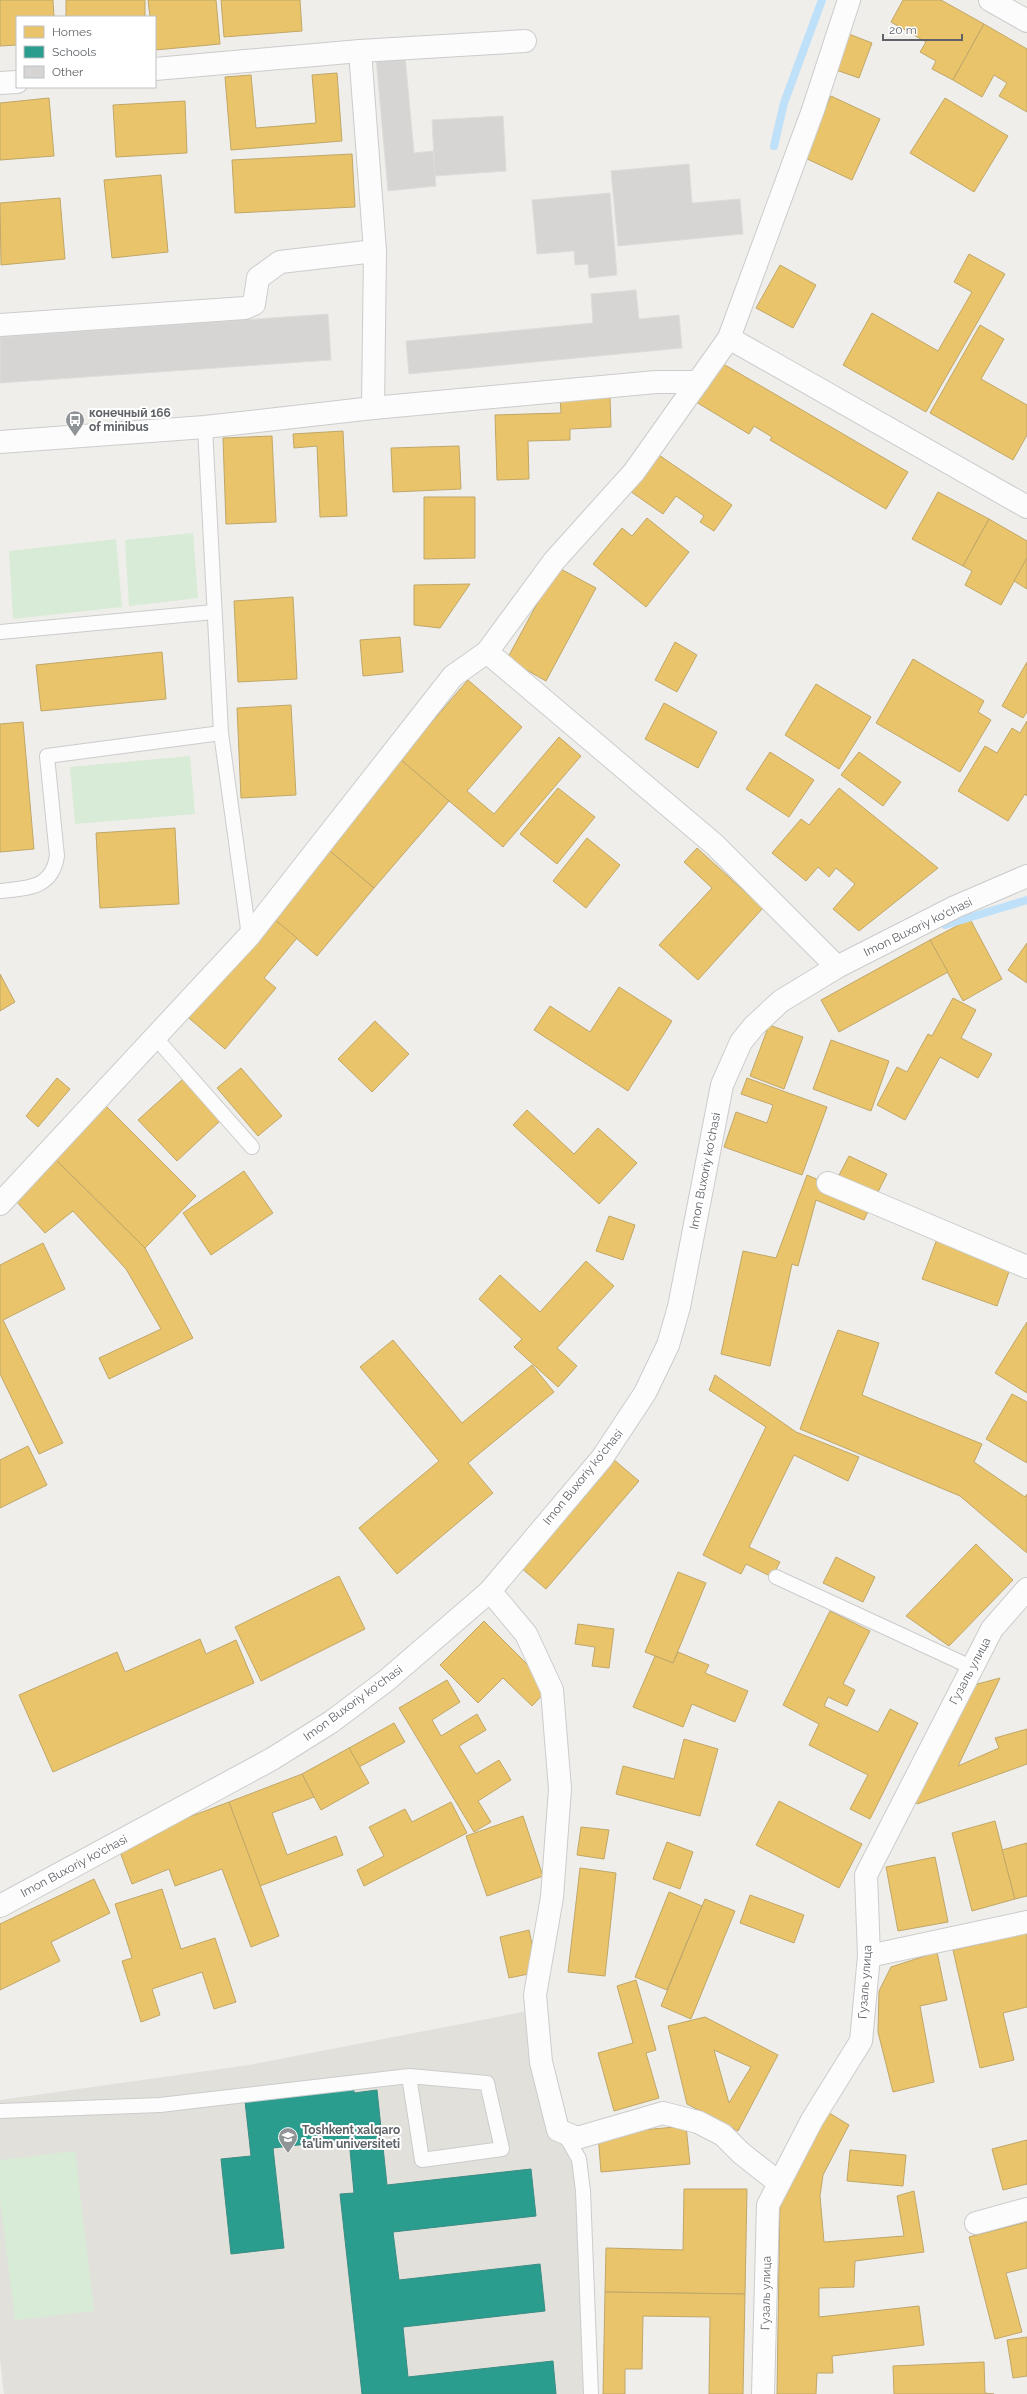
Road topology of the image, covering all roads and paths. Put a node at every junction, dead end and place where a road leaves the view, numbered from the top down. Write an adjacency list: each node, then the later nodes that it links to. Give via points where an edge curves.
1 (849, 0): 11 (street, via 813,110)
2 (990, 0): 3 (street)
3 (1027, 21)
4 (525, 41): 5 (street)
5 (369, 50): 6 (street); 9 (street)
6 (156, 69)
7 (16, 82): 8 (street)
8 (0, 83)
9 (375, 250): 10 (street, via 280,262 258,278 254,304 246,308); 13 (street)
10 (0, 325)
11 (730, 338): 12 (street); 16 (street)
12 (698, 382): 13 (street, via 656,382); 19 (street, via 634,472 554,561)
13 (373, 408): 14 (street)
14 (205, 428): 15 (street); 17 (lane)
15 (0, 442)
16 (1027, 507)
17 (214, 612): 18 (lane); 20 (lane)
18 (0, 632)
19 (487, 652): 23 (street, via 453,676); 24 (street, via 715,845)
20 (221, 733): 22 (lane, via 47,756 57,856 55,866 42,883 33,887); 23 (lane)
21 (1027, 876): 24 (street, Imon Buxoriy ko'chasi, via 955,907)
22 (0, 892)
23 (249, 936): 25 (street)
24 (837, 967): 32 (street, Imon Buxoriy ko'chasi, via 781,1000 741,1042 722,1085 679,1307 662,1359 645,1393 602,1458)
25 (154, 1036): 26 (lane); 28 (street)
26 (252, 1147)
27 (828, 1183): 29 (street)
28 (0, 1204)
29 (1027, 1267)
30 (776, 1577): 33 (lane)
31 (1027, 1589): 33 (street, Гузаль улица, via 992,1629)
32 (490, 1590): 34 (street, Imon Buxoriy ko'chasi, via 387,1680 318,1730 272,1759); 39 (street, via 526,1634 552,1690 560,1789 552,1897 535,1996 540,2062 558,2130)
33 (971, 1667): 36 (street, Гузаль улица, via 866,1875)
34 (0, 1906)
35 (1027, 1922): 36 (street)
36 (869, 1956): 40 (street, Гузаль улица, via 861,2041 812,2120)
37 (409, 2076): 37 (lane, via 487,2083 502,2150 422,2160); 38 (lane, via 160,2105)
38 (0, 2112)
39 (564, 2133): 40 (street, via 577,2138 663,2113 698,2122 723,2135 741,2154); 43 (lane, via 579,2159 583,2191)
40 (779, 2183): 44 (street, Гузаль улица, via 768,2205)
41 (1027, 2209): 42 (street)
42 (976, 2223)
43 (591, 2394)
44 (763, 2394)

